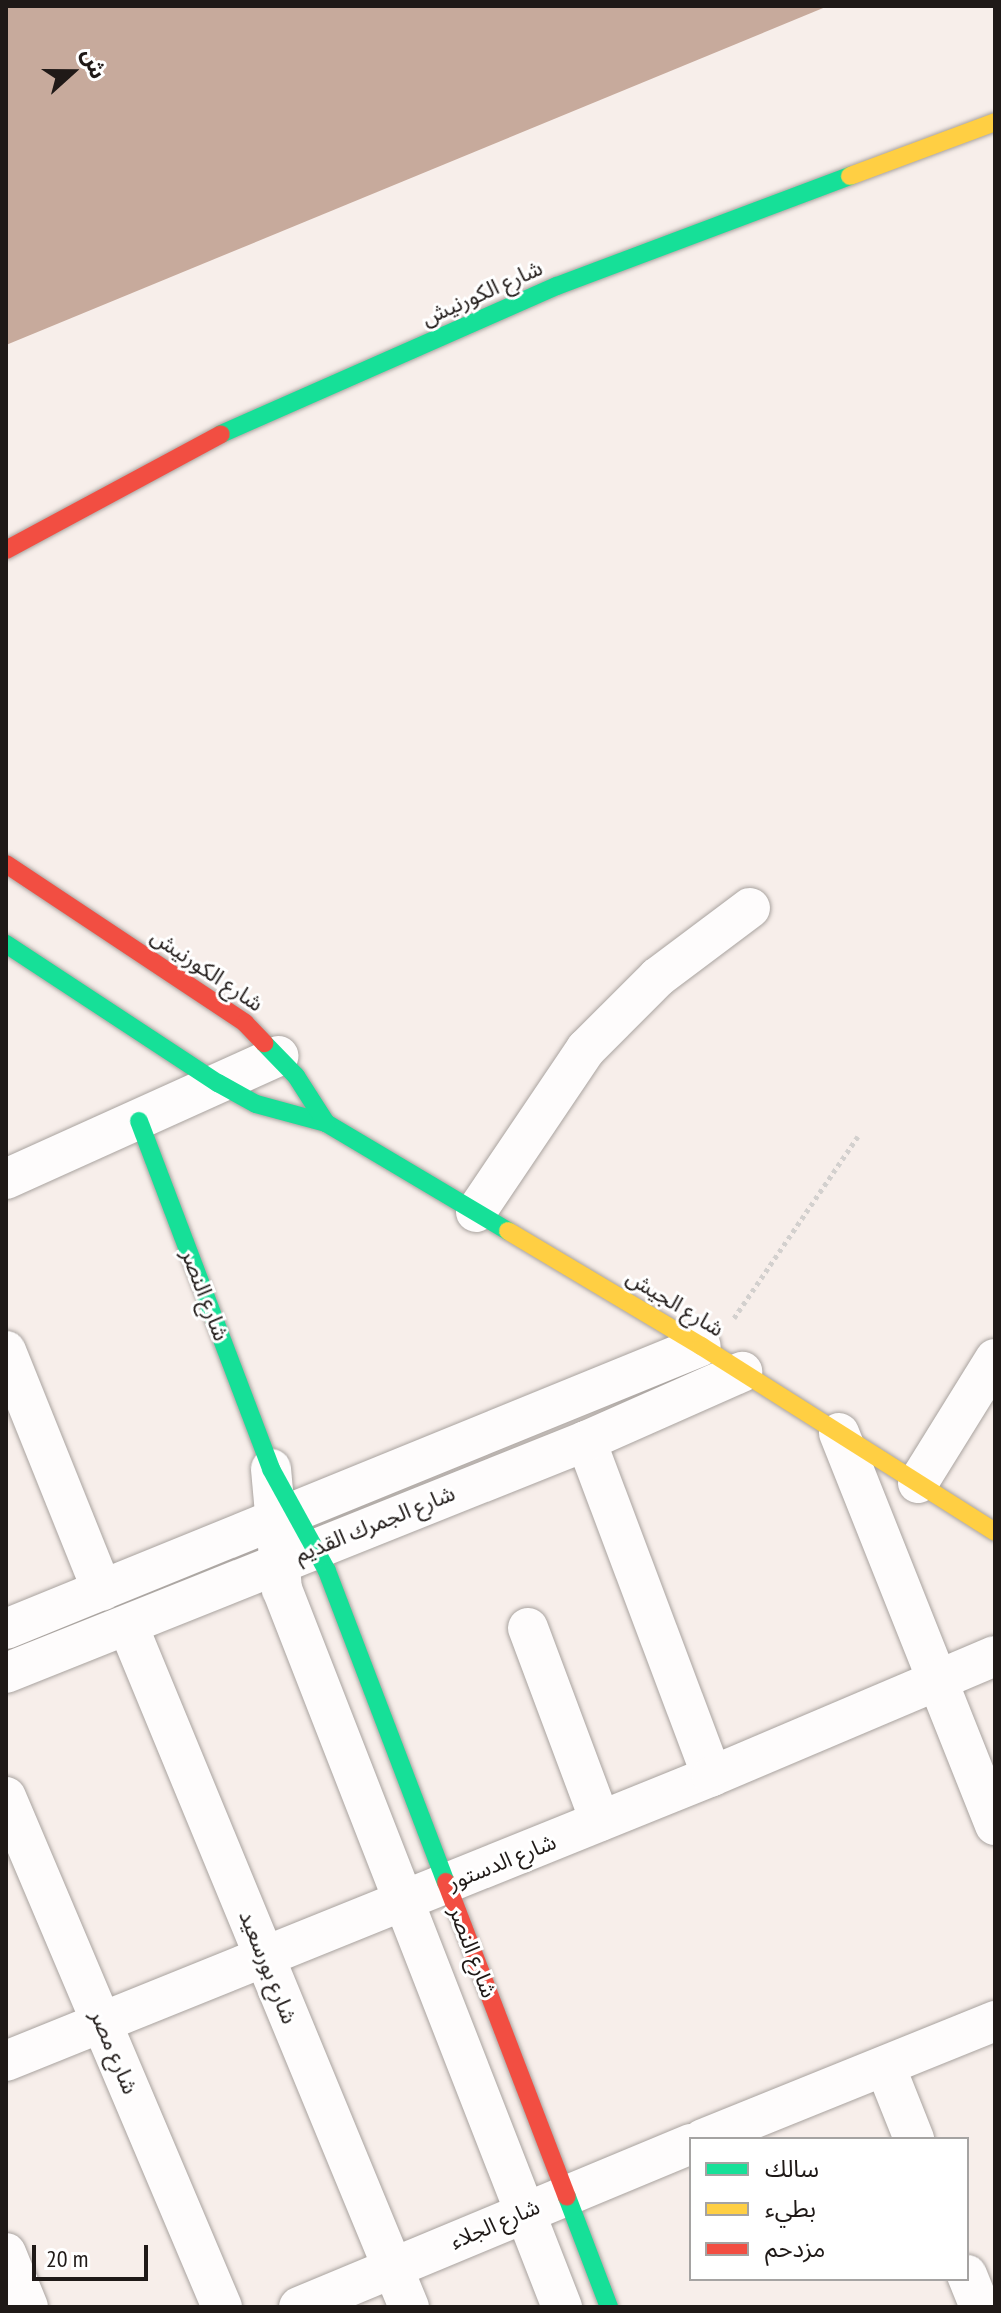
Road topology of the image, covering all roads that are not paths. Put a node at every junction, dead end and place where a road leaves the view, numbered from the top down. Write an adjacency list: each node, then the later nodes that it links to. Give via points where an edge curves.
1 (995, 122): 2 (street, شارع الكورنيش, via 557,286 223,433)
2 (6, 550)
3 (6, 864): 6 (street, شارع الكورنيش, via 245,1023)
4 (750, 908): 11 (street, via 658,977 586,1049)
5 (6, 944): 7 (street)
6 (279, 1056): 7 (street); 9 (street, شارع الكورنيش)
7 (218, 1083): 8 (street); 9 (street, via 267,1108)
8 (139, 1121): 10 (street); 17 (street, شارع النصر)
9 (326, 1123): 11 (street, شارع الجيش)
10 (6, 1179)
11 (476, 1212): 13 (street, شارع الجيش)
12 (6, 1351): 23 (street)
13 (718, 1356): 15 (street, شارع الجيش); 16 (street, شارع الجمرك القديم); 19 (street, شارع الجمرك القديم)
14 (995, 1359): 18 (street)
15 (839, 1433): 18 (street, شارع الجيش); 29 (street)
16 (586, 1441): 21 (street, شارع الجمرك القديم); 30 (street)
17 (271, 1469): 19 (street, شارع النصر)
18 (918, 1483): 20 (street, شارع الجيش)
19 (286, 1515): 21 (street, شارع النصر); 22 (street, شارع النصر); 23 (street, شارع الجمرك القديم)
20 (995, 1532)
21 (315, 1547): 22 (street, شارع الجمرك القديم); 34 (street, شارع النصر)
22 (278, 1562): 24 (street, شارع الجمرك القديم); 35 (street, شارع النصر, via 282,1589)
23 (102, 1590): 26 (street, شارع الجمرك القديم)
24 (128, 1626): 28 (street, شارع الجمرك القديم); 36 (street, شارع بورسعيد)
25 (528, 1628): 32 (street)
26 (6, 1629)
27 (995, 1656): 29 (street, شارع الدستور)
28 (6, 1673)
29 (938, 1681): 30 (street, شارع الدستور); 33 (street)
30 (712, 1776): 32 (street, شارع الدستور)
31 (6, 1797): 38 (street, شارع مصر)
32 (600, 1821): 34 (street, شارع الدستور)
33 (995, 1825)
34 (447, 1884): 35 (street, شارع الدستور); 44 (street, شارع النصر)
35 (405, 1901): 36 (street, شارع الدستور); 45 (street, شارع النصر)
36 (264, 1957): 38 (street, شارع الدستور); 47 (street, شارع بورسعيد)
37 (995, 2021): 40 (street)
38 (101, 2022): 39 (street, شارع الدستور); 50 (street, شارع مصر)
39 (6, 2061)
40 (885, 2066): 41 (street); 42 (street)
41 (708, 2137)
42 (913, 2137)
43 (689, 2145): 44 (street, شارع الجلاء)
44 (566, 2194): 45 (street, شارع الجلاء); 54 (street, شارع النصر)
45 (526, 2211): 47 (street, شارع الجلاء); 53 (street, شارع النصر)
46 (6, 2253): 49 (street)
47 (392, 2268): 51 (street, شارع الجلاء); 52 (street, شارع بورسعيد)
48 (969, 2280): 55 (street)
49 (28, 2307)
50 (222, 2307)
51 (299, 2307)
52 (409, 2307)
53 (562, 2307)
54 (609, 2307)
55 (980, 2307)

